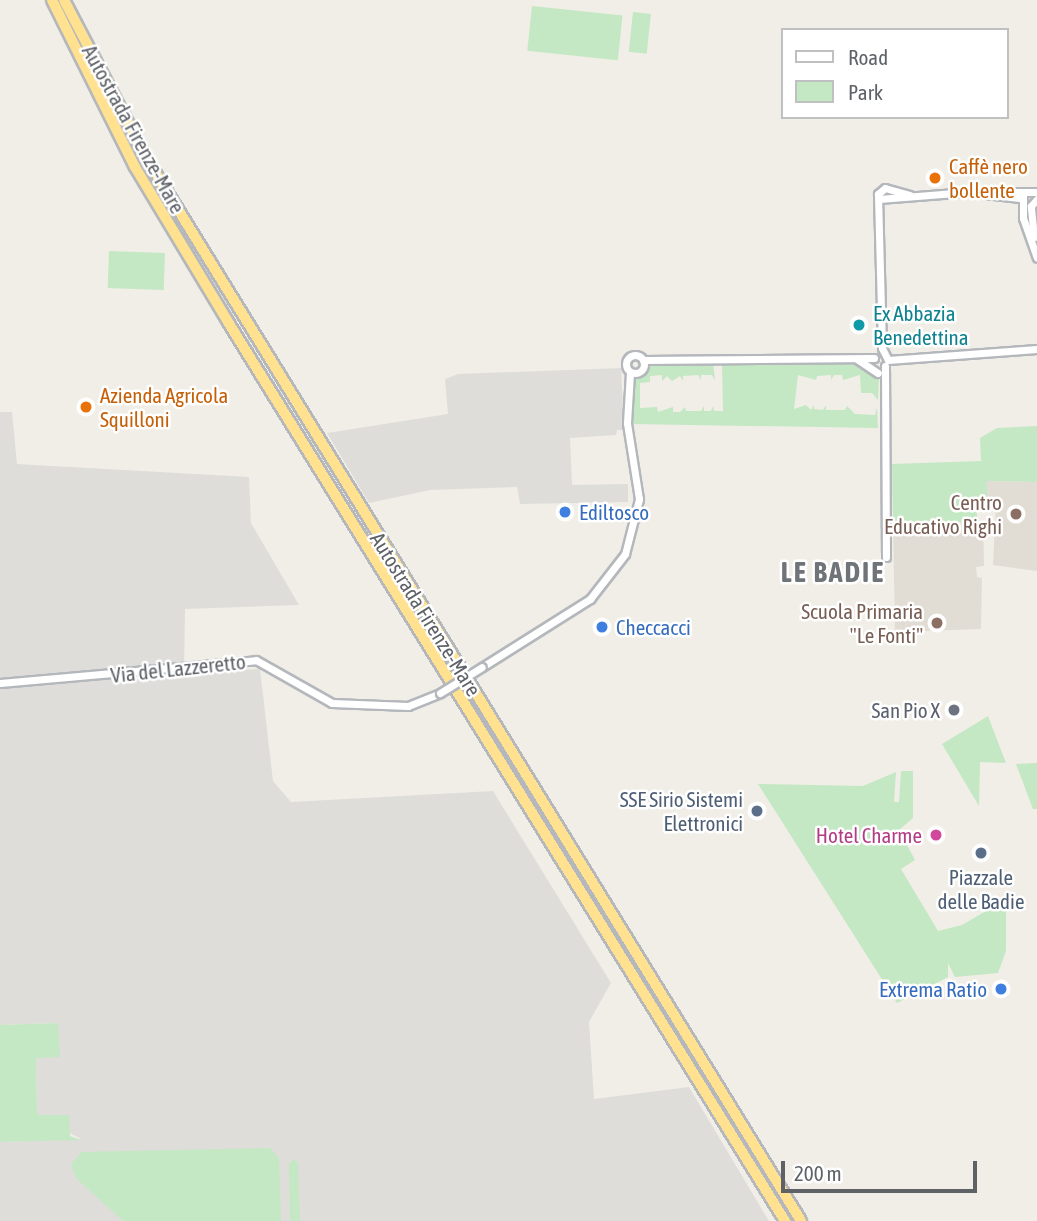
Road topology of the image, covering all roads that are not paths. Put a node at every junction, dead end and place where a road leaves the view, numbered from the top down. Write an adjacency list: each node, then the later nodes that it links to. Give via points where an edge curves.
1 (52, 0): 16 (highway, Autostrada Firenze-Mare, via 135,167)
2 (64, 0): 17 (highway, Autostrada Firenze-Mare, via 154,171)
3 (1021, 198): 4 (street); 4 (street); 5 (street); 7 (street, via 992,192 886,198 878,216)
4 (1035, 198): 5 (street)
5 (1036, 255)
6 (1037, 349): 7 (street)
7 (882, 357): 8 (street); 10 (street); 12 (street); 13 (street)
8 (856, 359): 9 (street); 10 (street)
9 (643, 362): 11 (street, Via del Lazzeretto); 11 (street, Via del Lazzeretto, via 629,357 626,365)
10 (869, 367): 12 (street)
11 (632, 372): 15 (street, Via del Lazzeretto, bridge, via 627,423 639,499 625,554 590,599 440,693 408,706 332,703 256,660)
12 (878, 373): 13 (street)
13 (885, 385): 14 (street)
14 (886, 557)
15 (0, 683)
16 (785, 1221)
17 (801, 1221)

